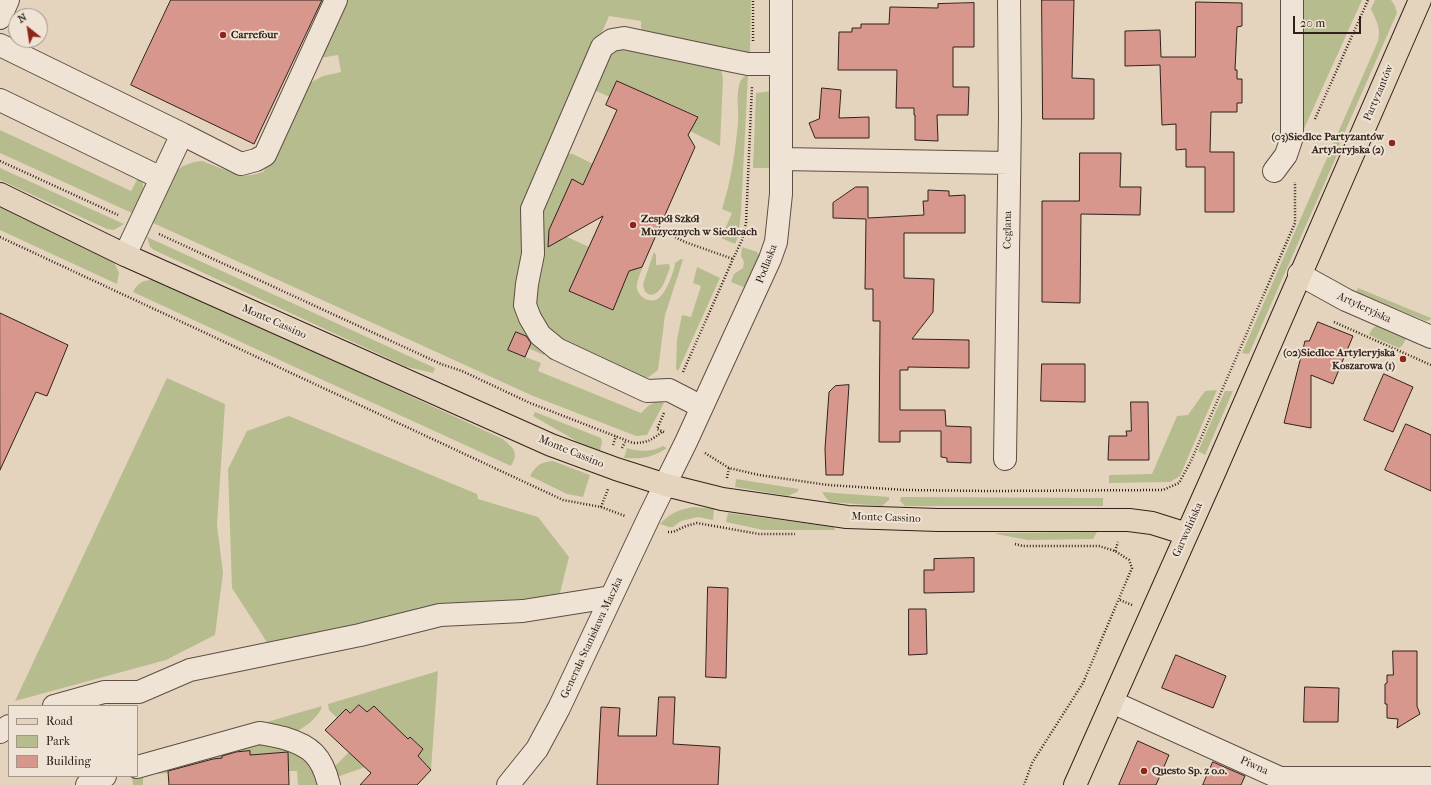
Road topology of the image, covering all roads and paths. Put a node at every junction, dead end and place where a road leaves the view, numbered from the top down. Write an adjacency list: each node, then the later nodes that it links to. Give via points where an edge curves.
1 (8, 0): 9 (street)
2 (336, 0): 15 (street, via 265,155 241,164)
3 (753, 0): 11 (path)
4 (781, 0): 12 (street, Podlaska)
5 (1009, 0): 18 (street, Ceglana)
6 (1292, 0): 19 (street, via 1292,137 1286,155)
7 (1368, 0): 14 (path)
8 (1416, 2): 28 (main road, Partyzantów, via 1327,215)
9 (0, 18)
10 (0, 45): 15 (street)
11 (752, 63): 12 (street); 27 (path, via 746,223); 32 (street, via 624,38 612,40 602,47 532,209 533,254 525,305 540,335 557,349 647,391)
12 (781, 64): 16 (street, Podlaska)
13 (0, 100): 21 (street)
14 (1315, 120)
15 (182, 134): 21 (street)
16 (781, 159): 18 (street); 33 (street, Podlaska, via 781,194 776,242)
17 (0, 161): 23 (path)
18 (1009, 163): 37 (street, Ceglana)
19 (1274, 171)
20 (1296, 176): 36 (path, via 1295,223 1191,462 1179,483 1163,490 990,491 905,490 828,485 729,468)
21 (161, 178): 23 (street)
22 (0, 194): 26 (main road, Monte Cassino)
23 (139, 225): 26 (street); 34 (path, via 530,403 633,443 649,441)
24 (659, 229): 27 (path, via 685,242)
25 (0, 237): 39 (path, via 563,500 601,507)
26 (125, 255): 38 (main road, Monte Cassino, via 551,445)
27 (734, 259): 32 (path)
28 (1299, 274): 30 (street, Artyleryjska, via 1346,300); 42 (main road, Garwolińska)
29 (1334, 322): 31 (path)
30 (1431, 337)
31 (1431, 365)
32 (675, 392): 33 (street); 34 (path, via 657,429)
33 (702, 407): 38 (street, Podlaska)
34 (663, 431): 35 (path)
35 (668, 434)
36 (700, 449)
37 (1005, 459)
38 (666, 485): 42 (main road, Monte Cassino, via 722,499 846,517 938,520 1129,520 1152,523); 46 (street, Generała Stanisława Maczka)
39 (629, 517)
40 (662, 530): 41 (path, via 673,532 697,523 759,534)
41 (795, 534)
42 (1187, 534): 49 (main road, Garwolińska)
43 (1120, 538): 45 (path)
44 (1099, 546): 45 (path)
45 (1114, 551): 47 (path, via 1129,560 1132,568)
46 (611, 597): 50 (street, via 524,611 440,615 360,635 190,670 139,692 104,692); 57 (street, Generała Stanisława Maczka, via 545,735)
47 (1120, 600): 48 (path); 58 (path, via 1083,683 1032,763)
48 (1134, 606)
49 (1112, 702): 54 (street, Piwna); 59 (main road, Garwolińska)
50 (58, 705)
51 (138, 767): 56 (street, via 259,733 300,743 313,752 326,771)
52 (103, 777): 55 (street)
53 (1431, 778): 54 (street, Piwna)
54 (1279, 782)
55 (87, 785)
56 (330, 785)
57 (508, 785)
58 (1024, 785)
59 (1074, 785)

